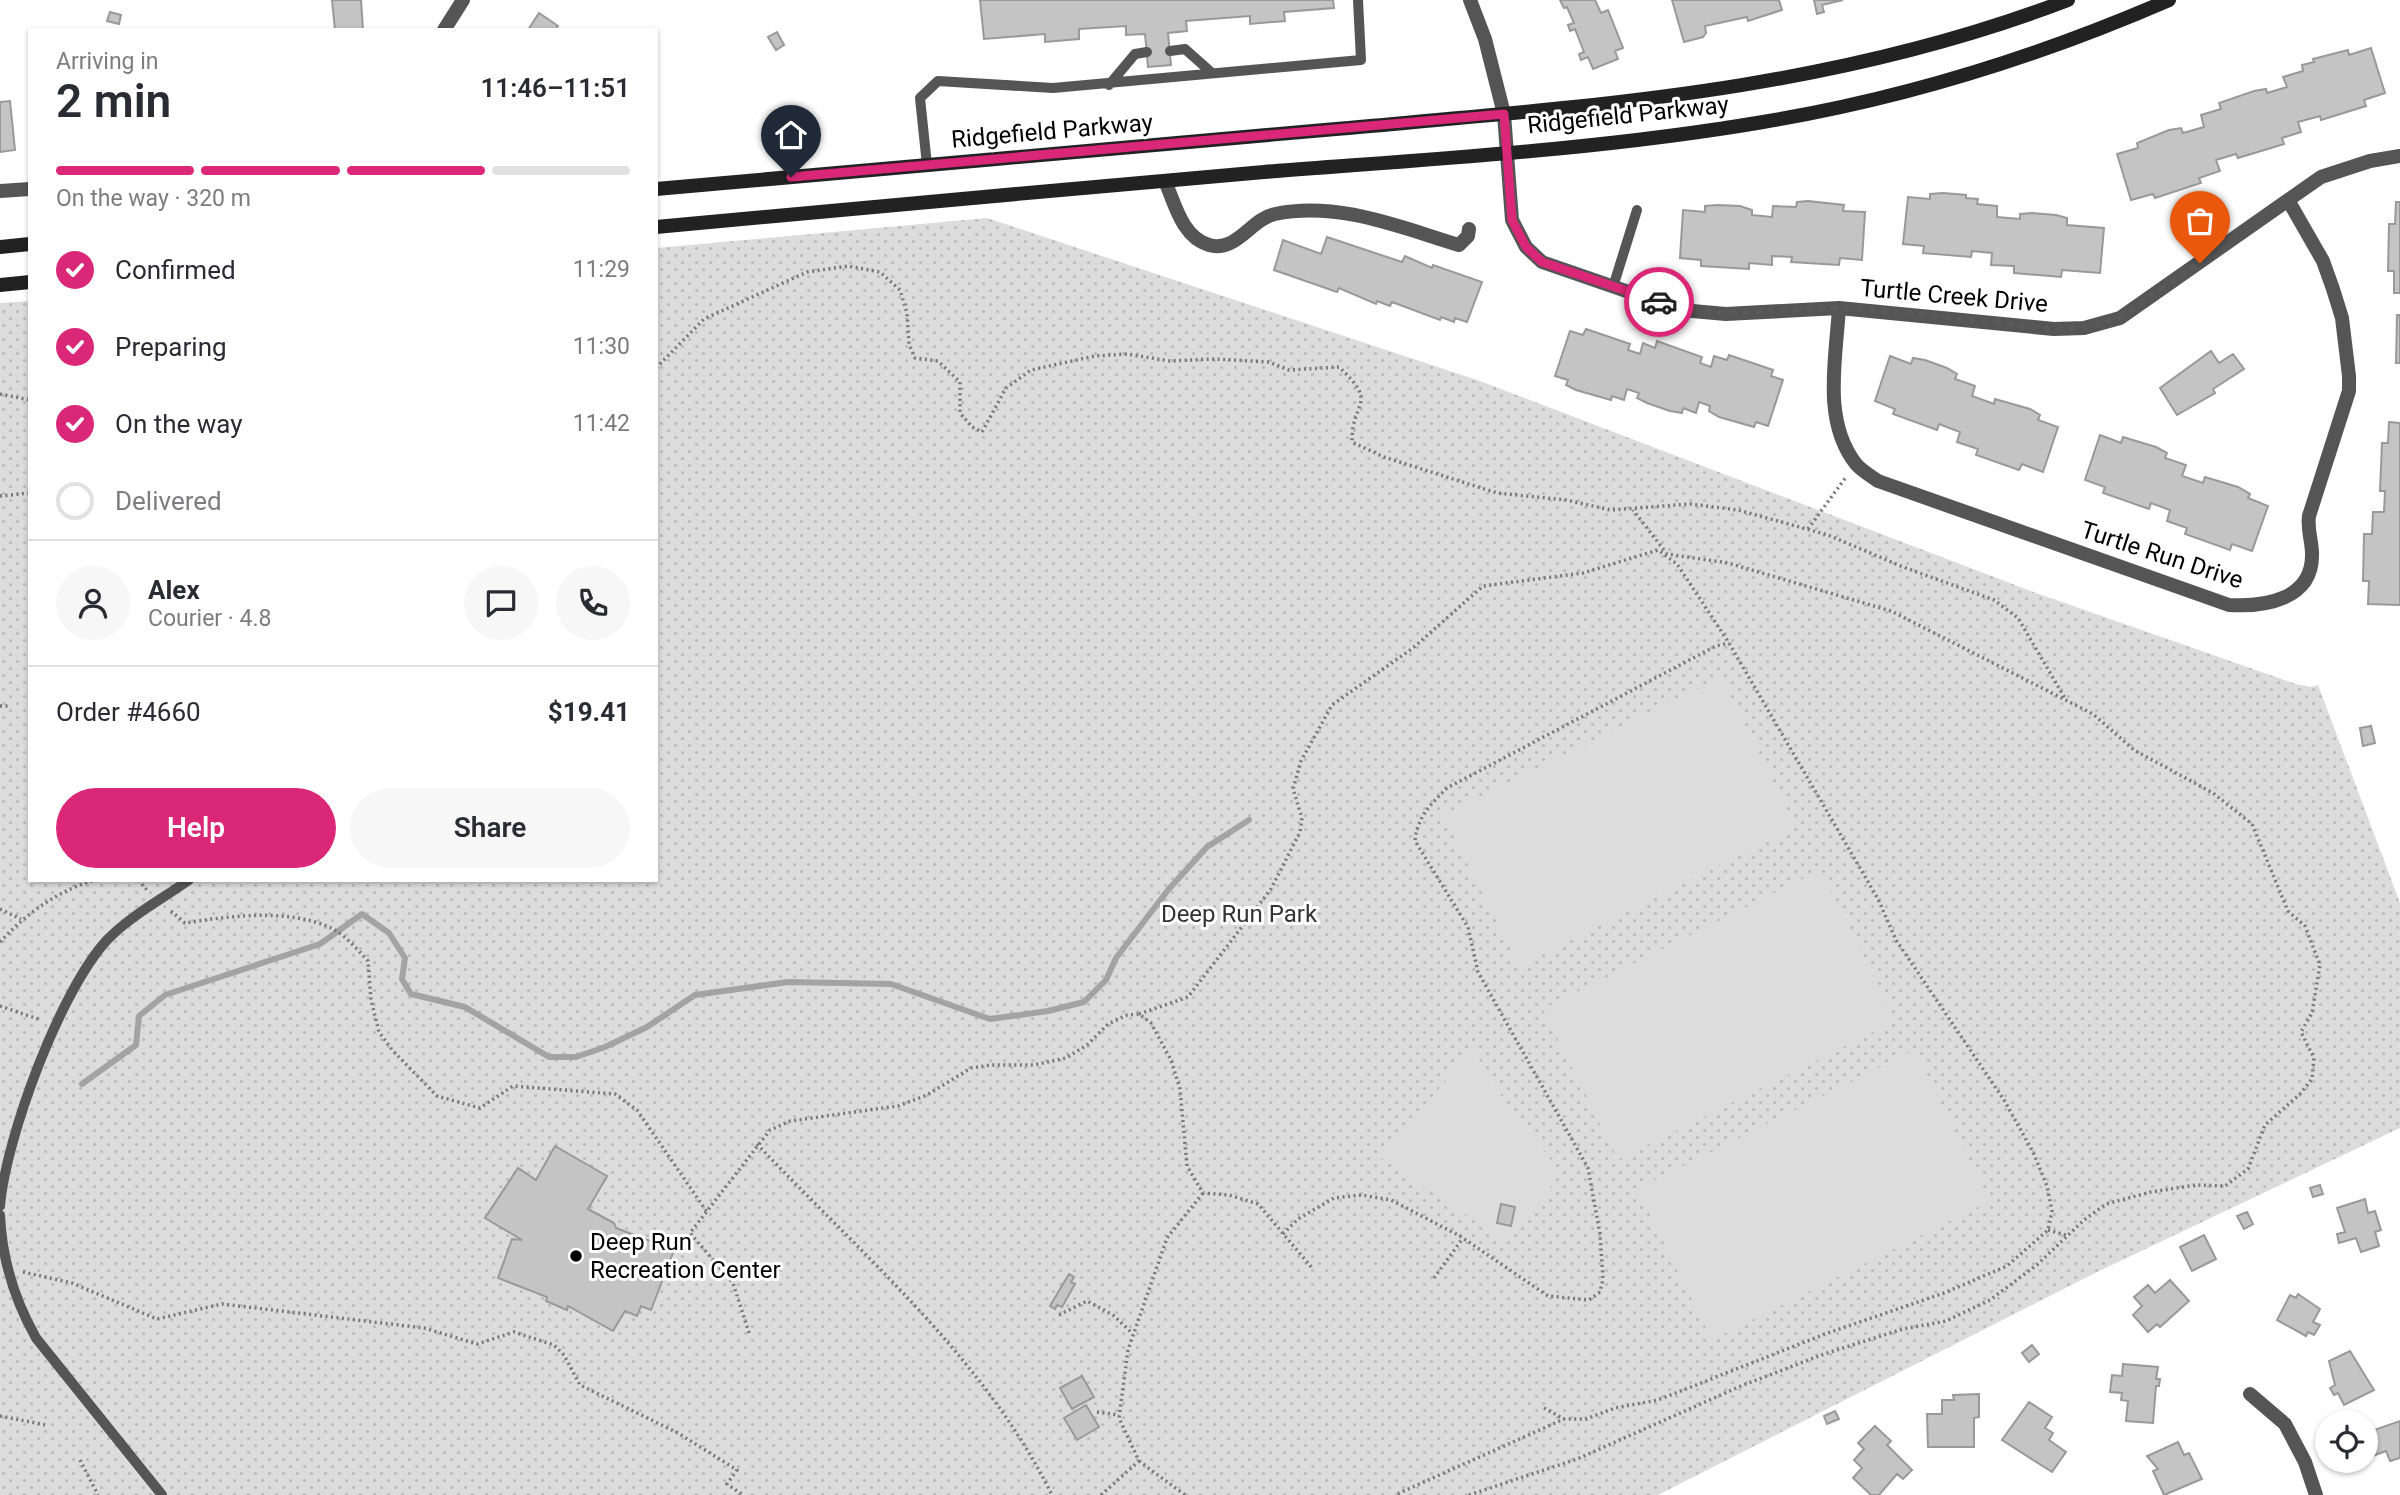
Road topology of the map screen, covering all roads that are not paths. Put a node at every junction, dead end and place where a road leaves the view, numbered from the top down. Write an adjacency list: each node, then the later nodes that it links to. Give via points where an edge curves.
1 (463, 0): 6 (street)
2 (1358, 0): 9 (lane, via 1362,60)
3 (1471, 0): 11 (street, Turtle Creek Drive)
4 (2068, 0): 11 (main road, Ridgefield Parkway, via 1926,46 1770,83)
5 (2169, 0): 12 (main road, Ridgefield Parkway, via 2017,58 1844,106 1653,138)
6 (445, 28)
7 (1170, 51): 9 (lane, via 1185,49)
8 (1147, 52): 10 (lane, via 1135,54)
9 (1212, 73): 10 (lane)
10 (1109, 85): 14 (lane, via 1053,88 939,80 920,98)
11 (1504, 114): 12 (street, Turtle Creek Drive); 14 (main road, Ridgefield Parkway)
12 (1509, 151): 15 (main road, Ridgefield Parkway); 27 (street, Turtle Creek Drive, via 1512,220 1526,247 1542,262)
13 (2400, 156): 19 (street, Turtle Creek Drive, via 2370,160 2321,177)
14 (926, 165): 17 (main road, Ridgefield Parkway)
15 (1165, 181): 21 (main road, Ridgefield Parkway); 22 (street, via 1188,232 1212,246 1230,243 1272,214 1308,210 1343,211 1459,245)
16 (28, 189): 18 (street)
17 (658, 189)
18 (0, 191)
19 (2288, 200): 28 (street, Turtle Creek Drive, via 2157,294 2104,324 2054,329); 28 (street, Turtle Run Drive, via 2323,261 2333,289 2342,318 2348,391 2309,516 2311,568 2295,591 2276,603 2229,605 1878,481 1857,465 1838,427 1834,402)
20 (1637, 210): 27 (lane)
21 (658, 227)
22 (1469, 229)
23 (28, 244): 24 (main road)
24 (0, 247)
25 (28, 282): 26 (main road)
26 (0, 285)
27 (1613, 287): 28 (street, Turtle Creek Drive, via 1681,310 1726,314)
28 (1839, 308)
29 (186, 882): 30 (lane, via 108,939 75,985 8,1157)
30 (0, 1206)
31 (0, 1215): 33 (lane, via 7,1269 36,1338)
32 (2250, 1394): 34 (street, via 2285,1424)
33 (162, 1495)
34 (2316, 1495)

